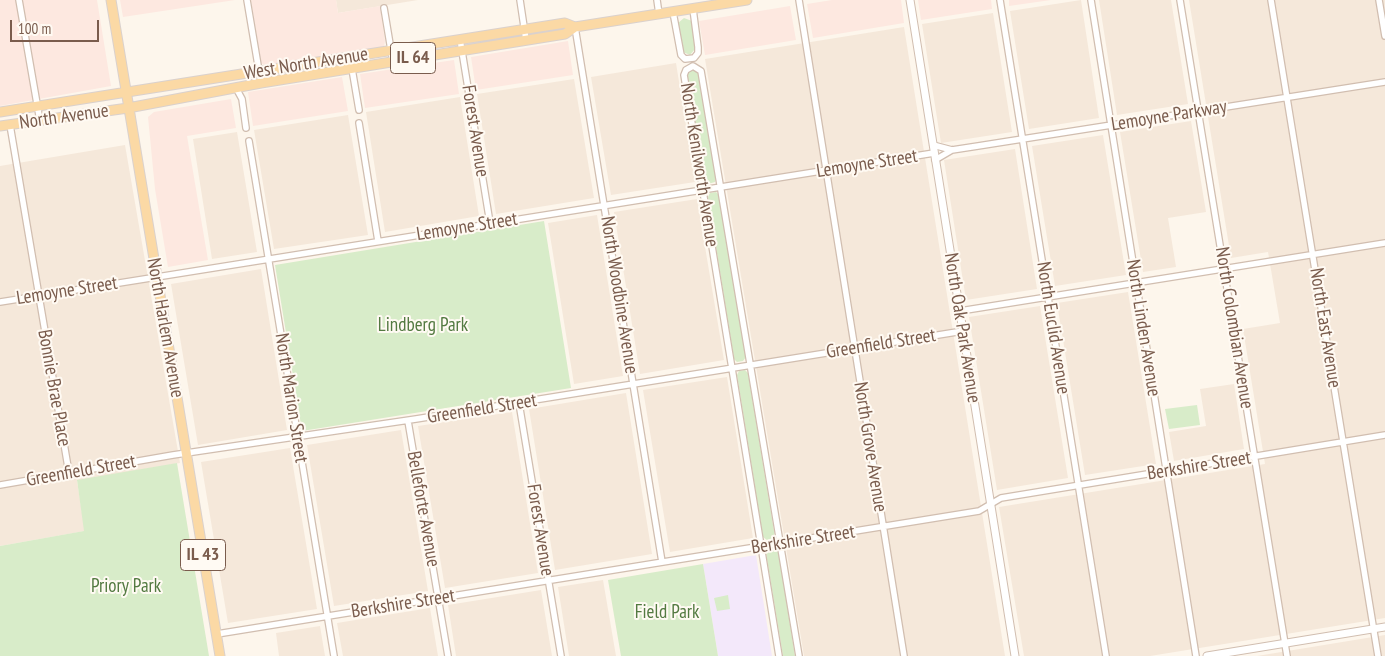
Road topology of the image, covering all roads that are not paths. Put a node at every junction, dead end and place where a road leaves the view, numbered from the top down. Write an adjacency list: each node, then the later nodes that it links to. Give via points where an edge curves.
1 (19, 0): 34 (street)
2 (111, 0): 32 (main road, North Harlem Avenue / IL 43)
3 (247, 0): 28 (street)
4 (520, 0): 19 (street)
5 (657, 0): 17 (street)
6 (747, 0): 15 (main road, West North Avenue / IL 64)
7 (798, 0): 50 (street, North Grove Avenue)
8 (910, 0): 47 (street, North Oak Park Avenue)
9 (1000, 0): 45 (street, North Euclid Avenue)
10 (1090, 0): 43 (street, North Linden Avenue)
11 (1180, 0): 38 (street, North Colombian Avenue)
12 (1271, 0): 33 (street, North East Avenue)
13 (1379, 0): 20 (street)
14 (384, 8): 23 (street)
15 (692, 9): 16 (main road, West North Avenue / IL 64); 16 (street, North Kenilworth Avenue, via 698,47 694,58 685,59 681,54)
16 (673, 12): 17 (main road, West North Avenue / IL 64)
17 (659, 14): 18 (main road, West North Avenue / IL 64)
18 (575, 28): 19 (main road, West North Avenue / IL 64, via 565,22); 22 (main road, West North Avenue / IL 64, via 565,34); 53 (street, North Woodbine Avenue)
19 (525, 29): 21 (main road, West North Avenue / IL 64); 22 (street)
20 (1385, 36)
21 (460, 39): 23 (main road, West North Avenue / IL 64); 24 (street, Forest Avenue)
22 (526, 40): 24 (main road, West North Avenue / IL 64)
23 (391, 50): 25 (main road, West North Avenue / IL 64); 26 (street)
24 (462, 51): 26 (main road, West North Avenue / IL 64); 54 (street, Forest Avenue)
25 (350, 57): 27 (street); 28 (main road, West North Avenue / IL 64)
26 (393, 62): 27 (main road, West North Avenue / IL 64)
27 (352, 68): 30 (main road, West North Avenue / IL 64); 36 (street)
28 (259, 71): 30 (street); 32 (main road, West North Avenue / IL 64)
29 (1385, 82): 33 (street, Lemoyne Parkway)
30 (261, 83): 31 (main road, West North Avenue / IL 64)
31 (241, 87): 35 (main road, West North Avenue / IL 64); 44 (street)
32 (126, 93): 34 (main road, North Avenue / IL 64); 35 (main road, North Harlem Avenue / IL 43)
33 (1287, 98): 38 (street, Lemoyne Parkway); 57 (street, North East Avenue)
34 (37, 106): 37 (main road, North Avenue / IL 64); 39 (street)
35 (128, 108): 39 (main road, North Avenue / IL 64); 60 (main road, North Harlem Avenue / IL 43)
36 (359, 110)
37 (0, 112)
38 (1199, 112): 43 (street, Lemoyne Parkway); 59 (street, North Colombian Avenue)
39 (40, 121): 41 (main road, North Avenue / IL 64)
40 (359, 124): 55 (street)
41 (10, 125): 42 (main road, North Avenue / IL 64); 62 (street, Bonnie Brae Place)
42 (0, 126)
43 (1110, 126): 45 (street, Lemoyne Parkway); 61 (street, North Linden Avenue)
44 (246, 128)
45 (1022, 139): 48 (street, Lemoyne Parkway); 63 (street, North Euclid Avenue)
46 (249, 141): 58 (street, North Marion Street)
47 (933, 145): 48 (street, Lemoyne Parkway); 49 (street, North Oak Park Avenue)
48 (952, 150): 49 (street, Lemoyne Parkway)
49 (935, 157): 50 (street, Lemoyne Street); 65 (street, North Oak Park Avenue)
50 (826, 170): 51 (street, Lemoyne Street); 67 (street, North Grove Avenue)
51 (720, 187): 52 (street, Lemoyne Street); 52 (street, North Kenilworth Avenue, via 701,71 693,66 684,75); 68 (street, North Kenilworth Avenue)
52 (702, 190): 53 (street, Lemoyne Street); 69 (street, North Kenilworth Avenue)
53 (604, 205): 54 (street, Lemoyne Street); 70 (street, North Woodbine Avenue)
54 (490, 223): 55 (street, Lemoyne Street)
55 (378, 241): 58 (street, Lemoyne Street)
56 (1385, 243): 57 (street)
57 (1313, 255): 59 (street); 75 (street, North East Avenue)
58 (268, 258): 60 (street, Lemoyne Street); 74 (street, North Marion Street)
59 (1224, 268): 61 (street); 77 (street, North Colombian Avenue)
60 (157, 276): 62 (street, Lemoyne Street); 76 (main road, North Harlem Avenue / IL 43)
61 (1136, 283): 63 (street); 78 (street, North Linden Avenue)
62 (39, 295): 64 (street, Lemoyne Street); 79 (street, Bonnie Brae Place)
63 (1048, 297): 65 (street); 81 (street, North Euclid Avenue)
64 (0, 302)
65 (960, 311): 66 (street, North Oak Park Avenue)
66 (963, 332): 67 (street, Greenfield Street); 82 (street, North Oak Park Avenue)
67 (854, 348): 68 (street, Greenfield Street); 83 (street, North Grove Avenue)
68 (750, 365): 69 (street, Greenfield Street); 84 (street, North Kenilworth Avenue)
69 (732, 368): 70 (street, Greenfield Street); 85 (street, North Kenilworth Avenue)
70 (633, 384): 71 (street, Greenfield Street); 86 (street, North Woodbine Avenue)
71 (519, 403): 72 (street, Greenfield Street); 87 (street, Forest Avenue)
72 (408, 420): 74 (street, Greenfield Street); 88 (street, Belleforte Avenue)
73 (1385, 435): 75 (street, Berkshire Street)
74 (298, 438): 76 (street, Greenfield Street); 89 (street, North Marion Street)
75 (1343, 442): 77 (street, Berkshire Street); 91 (street, North East Avenue)
76 (186, 454): 79 (street, Greenfield Street); 92 (main road, North Harlem Avenue / IL 43)
77 (1255, 457): 78 (street, Berkshire Street); 93 (street, North Colombian Avenue)
78 (1166, 471): 81 (street, Berkshire Street); 103 (street, North Linden Avenue)
79 (69, 473): 80 (street, Greenfield Street)
80 (0, 485)
81 (1078, 486): 82 (street, Berkshire Street, via 1001,498); 102 (street, North Euclid Avenue)
82 (990, 504): 83 (street, Berkshire Street, via 979,511); 101 (street, North Oak Park Avenue)
83 (882, 527): 84 (street, Berkshire Street); 100 (street, North Grove Avenue)
84 (780, 543): 85 (street, Berkshire Street); 99 (street, North Kenilworth Avenue)
85 (761, 546): 86 (street, Berkshire Street); 98 (street, North Kenilworth Avenue)
86 (662, 562): 87 (street, Berkshire Street)
87 (548, 580): 88 (street, Berkshire Street); 97 (street, Forest Avenue)
88 (438, 598): 89 (street, Berkshire Street); 96 (street, Belleforte Avenue)
89 (328, 616): 92 (street, Berkshire Street); 95 (street, North Marion Street)
90 (1385, 627): 91 (street)
91 (1374, 629): 93 (street); 106 (street, North East Avenue)
92 (217, 634): 94 (main road, North Harlem Avenue / IL 43)
93 (1285, 643): 104 (street); 105 (street, North Colombian Avenue)
94 (220, 656)
95 (334, 656)
96 (448, 656)
97 (561, 656)
98 (779, 656)
99 (799, 656)
100 (904, 656)
101 (1015, 656)
102 (1106, 656)
103 (1196, 656)
104 (1207, 656)
105 (1287, 656)
106 (1378, 656)

